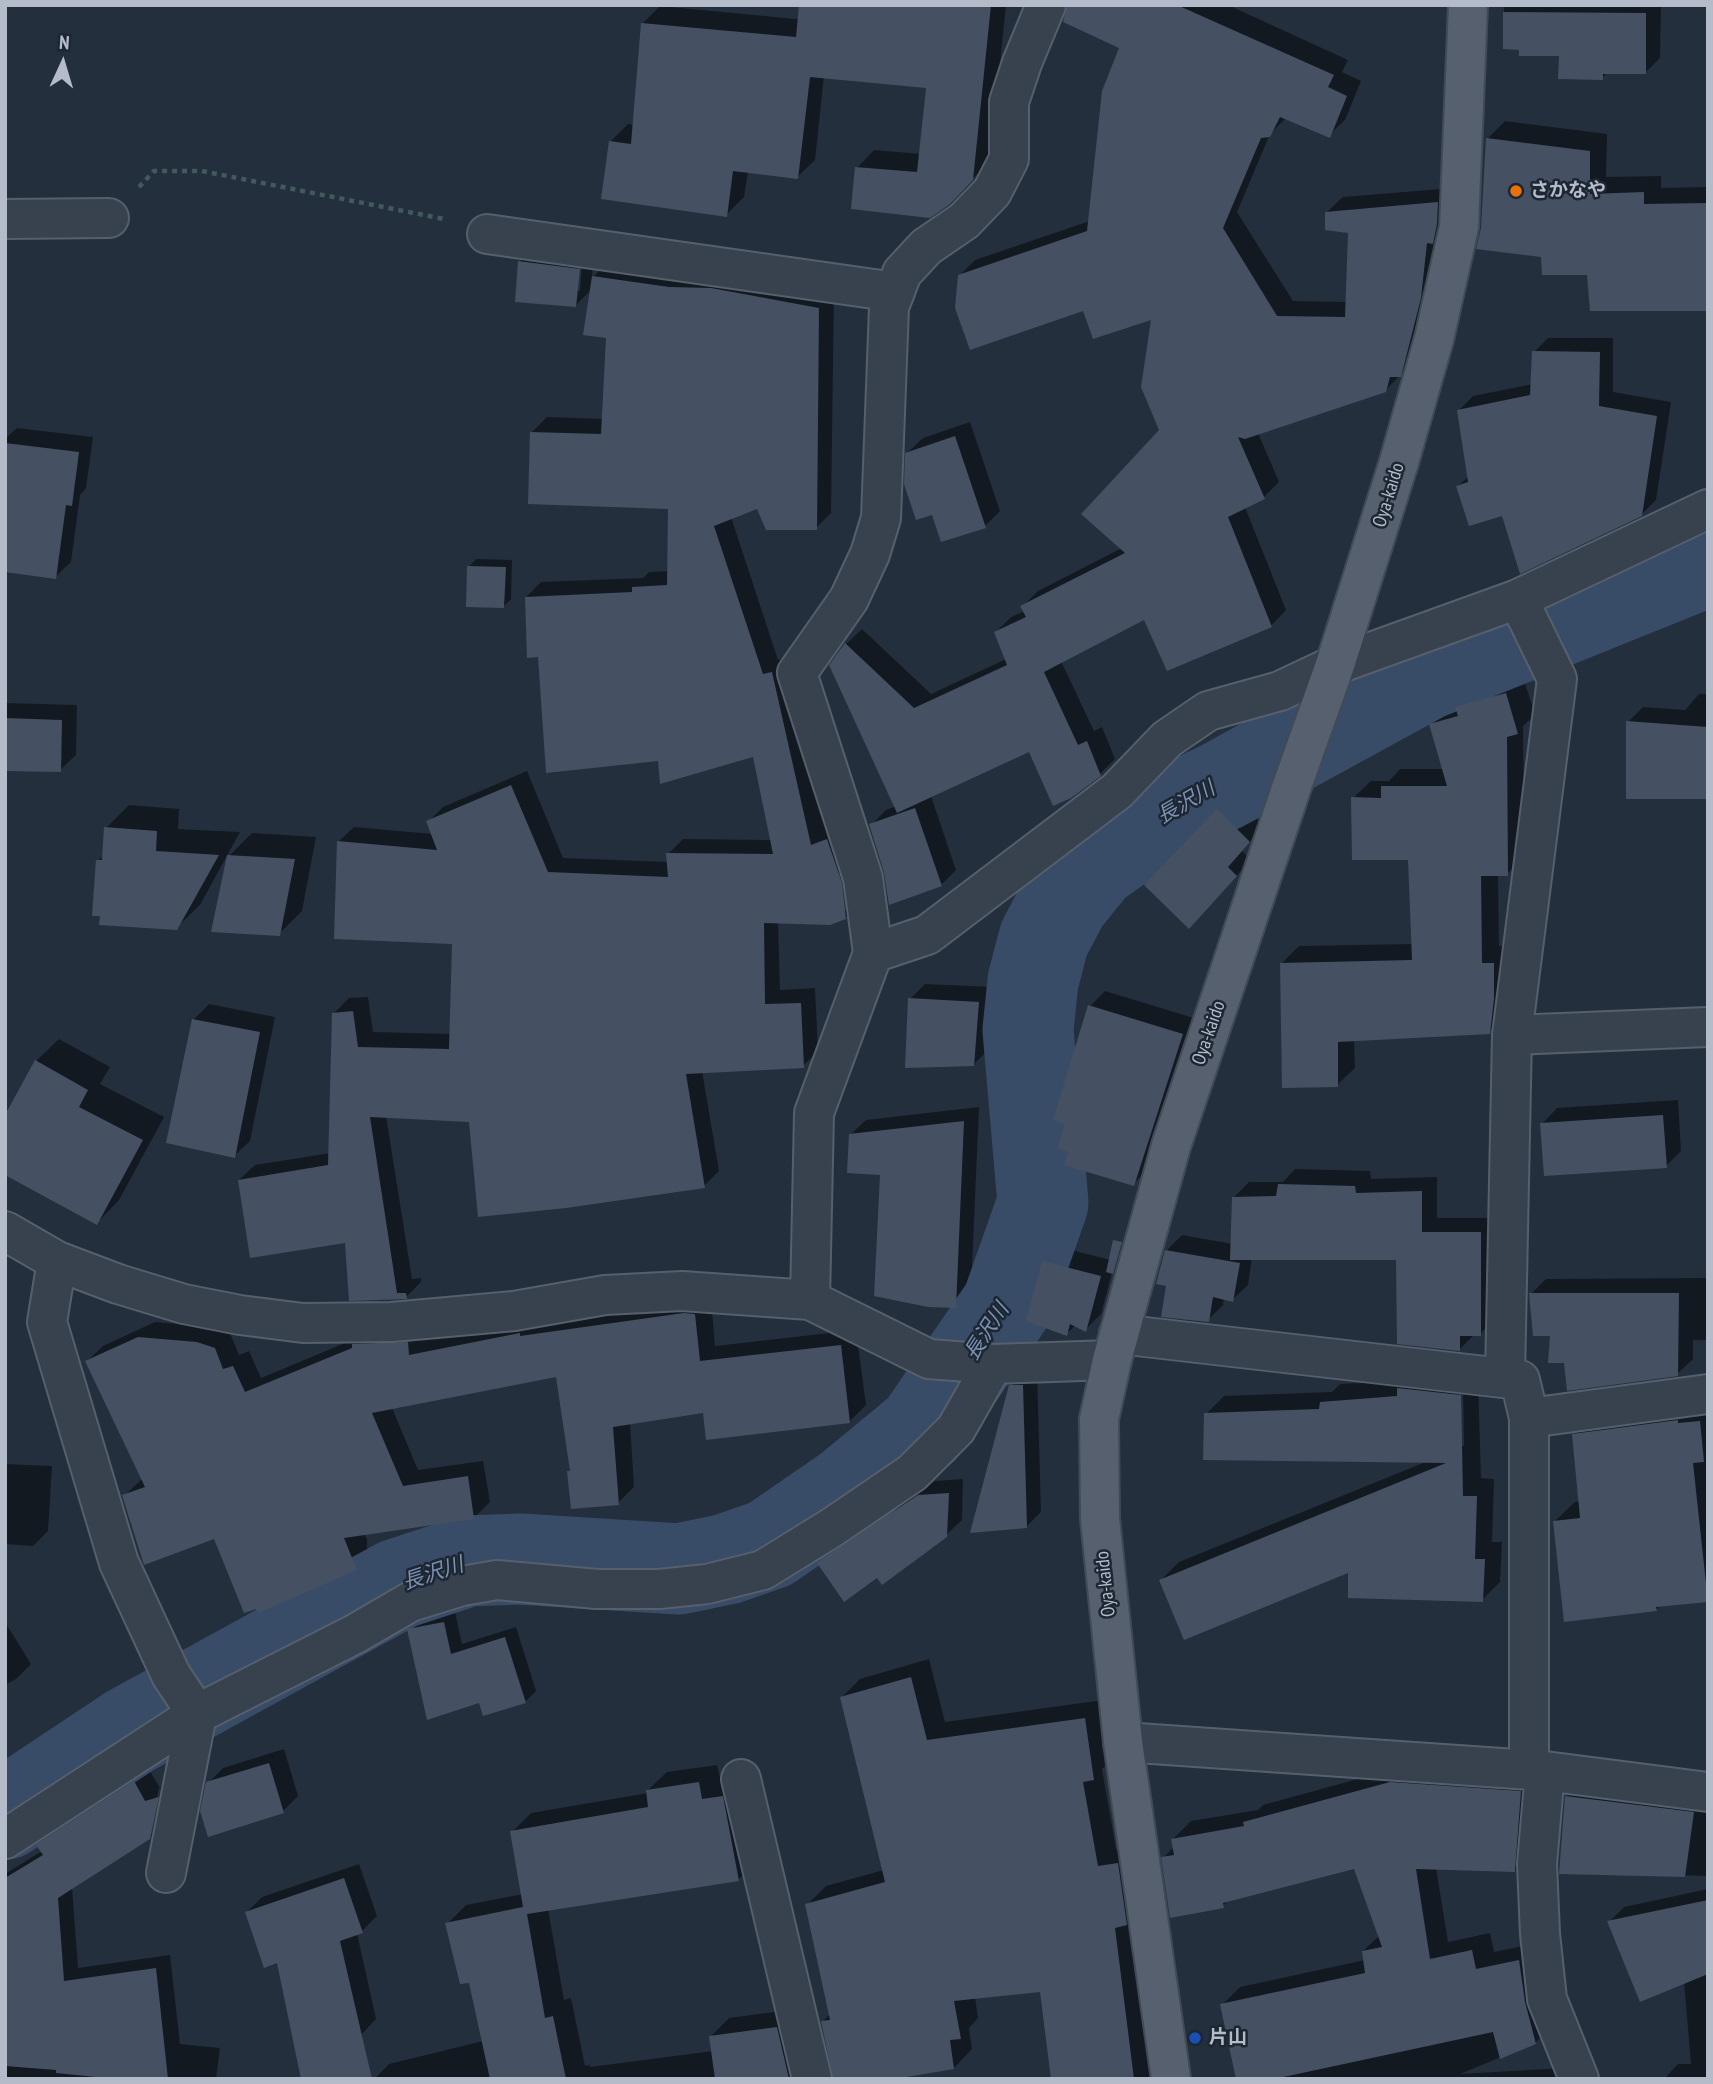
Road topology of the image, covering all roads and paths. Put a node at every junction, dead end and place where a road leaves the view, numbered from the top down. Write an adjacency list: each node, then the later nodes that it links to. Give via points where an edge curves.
1 (1046, 5): 6 (street, via 1009,102 1009,159 992,192 964,221 926,247 902,273)
2 (1468, 5): 9 (main road, Oya-kaido, via 1459,227 1434,339)
3 (109, 218): 4 (street); 5 (path, via 154,171 202,172 463,222)
4 (5, 219)
5 (487, 234): 6 (street)
6 (895, 292): 10 (street, via 889,307 881,518 849,599 797,673 863,878)
7 (1708, 509): 8 (street)
8 (1519, 601): 9 (street); 12 (street, via 1557,679)
9 (1334, 667): 10 (street, via 1280,691 1208,711 1167,739 1117,791 926,935); 16 (main road, Oya-kaido, via 1171,1146)
10 (873, 953): 15 (street, via 814,1113)
11 (1708, 1027): 12 (street)
12 (1512, 1035): 18 (street)
13 (5, 1231): 14 (street)
14 (57, 1261): 15 (street, via 184,1304 303,1323 392,1322 514,1311 605,1295 669,1292); 21 (street, via 47,1322 119,1563)
15 (810, 1300): 17 (street, via 929,1359)
16 (1116, 1347): 17 (street); 18 (street); 22 (main road, Oya-kaido, via 1099,1419 1100,1519)
17 (991, 1364): 21 (street, via 956,1429 912,1473 763,1570 707,1584 659,1589 497,1580 461,1586 410,1602 355,1634)
18 (1505, 1378): 20 (street, via 1520,1380)
19 (1708, 1394): 20 (street)
20 (1529, 1418): 23 (street)
21 (186, 1698): 26 (street); 27 (street)
22 (1123, 1742): 23 (street); 29 (main road, Oya-kaido)
23 (1537, 1770): 25 (street); 30 (street, via 1540,1934 1547,1999)
24 (741, 1780): 28 (street)
25 (1708, 1792)
26 (5, 1839)
27 (166, 1873)
28 (812, 2079)
29 (1171, 2079)
30 (1579, 2079)

